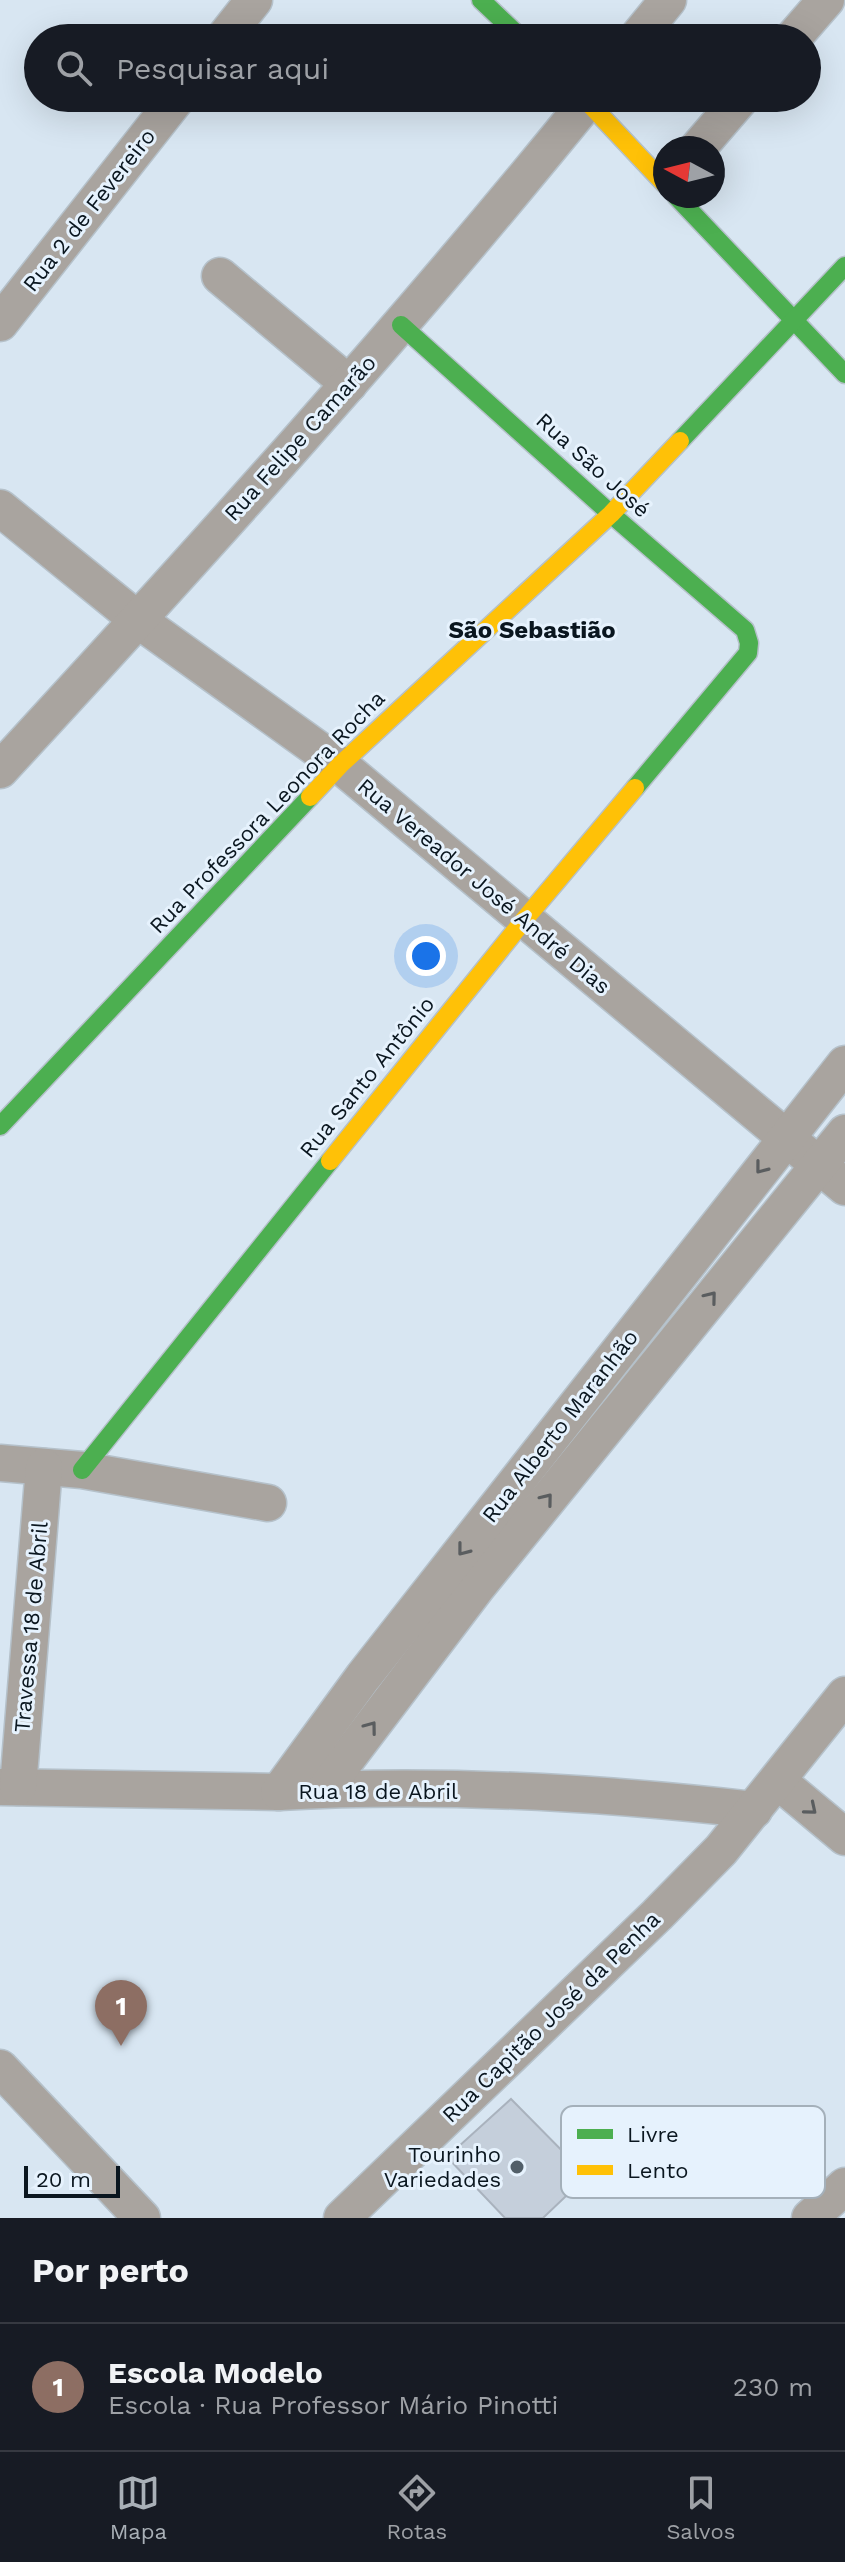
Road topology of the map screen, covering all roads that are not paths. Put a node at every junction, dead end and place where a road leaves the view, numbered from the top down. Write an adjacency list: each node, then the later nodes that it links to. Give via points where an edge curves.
1 (254, 0): 5 (street)
2 (481, 0): 6 (street)
3 (668, 0): 7 (street)
4 (826, 0): 8 (street)
5 (235, 24)
6 (506, 24)
7 (648, 24)
8 (805, 24)
9 (166, 112): 18 (street, Rua 2 de Fevereiro)
10 (576, 112): 20 (street, Rua Felipe Camarão)
11 (599, 112): 14 (street)
12 (729, 112): 13 (street)
13 (708, 136)
14 (653, 171)
15 (687, 208): 19 (street)
16 (845, 266): 19 (street, Rua Professora Leonora Rocha)
17 (220, 276): 22 (street)
18 (0, 323)
19 (794, 323): 21 (street); 24 (street, Rua Professora Leonora Rocha)
20 (401, 325): 22 (street, Rua Felipe Camarão); 24 (street, Rua São José)
21 (845, 374)
22 (349, 384): 25 (street, Rua Felipe Camarão)
23 (0, 508): 25 (street, Rua Vereador José André Dias)
24 (611, 514): 26 (street, Rua São José, via 745,630); 27 (street, Rua Professora Leonora Rocha)
25 (138, 620): 27 (street, Rua Vereador José André Dias); 28 (street, Rua Felipe Camarão)
26 (749, 643): 29 (street, Rua Santo Antônio, via 742,662)
27 (340, 765): 29 (street, Rua Vereador José André Dias); 31 (street, Rua Professora Leonora Rocha)
28 (0, 770)
29 (524, 920): 33 (street, Rua Vereador José André Dias); 39 (street, Rua Santo Antônio)
30 (845, 1064): 33 (street, Rua Alberto Maranhão)
31 (0, 1126)
32 (845, 1133): 34 (street, Rua Alberto Maranhão)
33 (786, 1136): 34 (street, Rua Vereador José André Dias); 35 (street, Rua Alberto Maranhão, one-way to 35)
34 (832, 1176): 36 (street, Rua Alberto Maranhão, one-way to 34)
35 (567, 1417): 36 (street); 46 (street, Rua Alberto Maranhão, one-way to 46)
36 (594, 1441): 45 (street, Rua Alberto Maranhão, one-way to 36)
37 (0, 1463): 38 (street)
38 (44, 1467): 39 (street); 44 (street, Travessa 18 de Abril)
39 (82, 1470): 40 (street)
40 (268, 1503)
41 (845, 1695): 42 (street, Rua Capitão José da Penha)
42 (832, 1740): 43 (street, Rua Capitão José da Penha)
43 (778, 1781): 47 (street, Rua Capitão José da Penha); 48 (street, one-way to 48)
44 (9, 1787): 46 (street, Rua 18 de Abril)
45 (324, 1789): 46 (street, Rua 18 de Abril); 47 (street, Rua 18 de Abril, via 619,1796)
46 (279, 1792)
47 (754, 1810): 51 (street, Rua Capitão José da Penha, via 657,1915)
48 (845, 1837)
49 (2, 2073): 50 (street)
50 (142, 2218)
51 (342, 2218)

